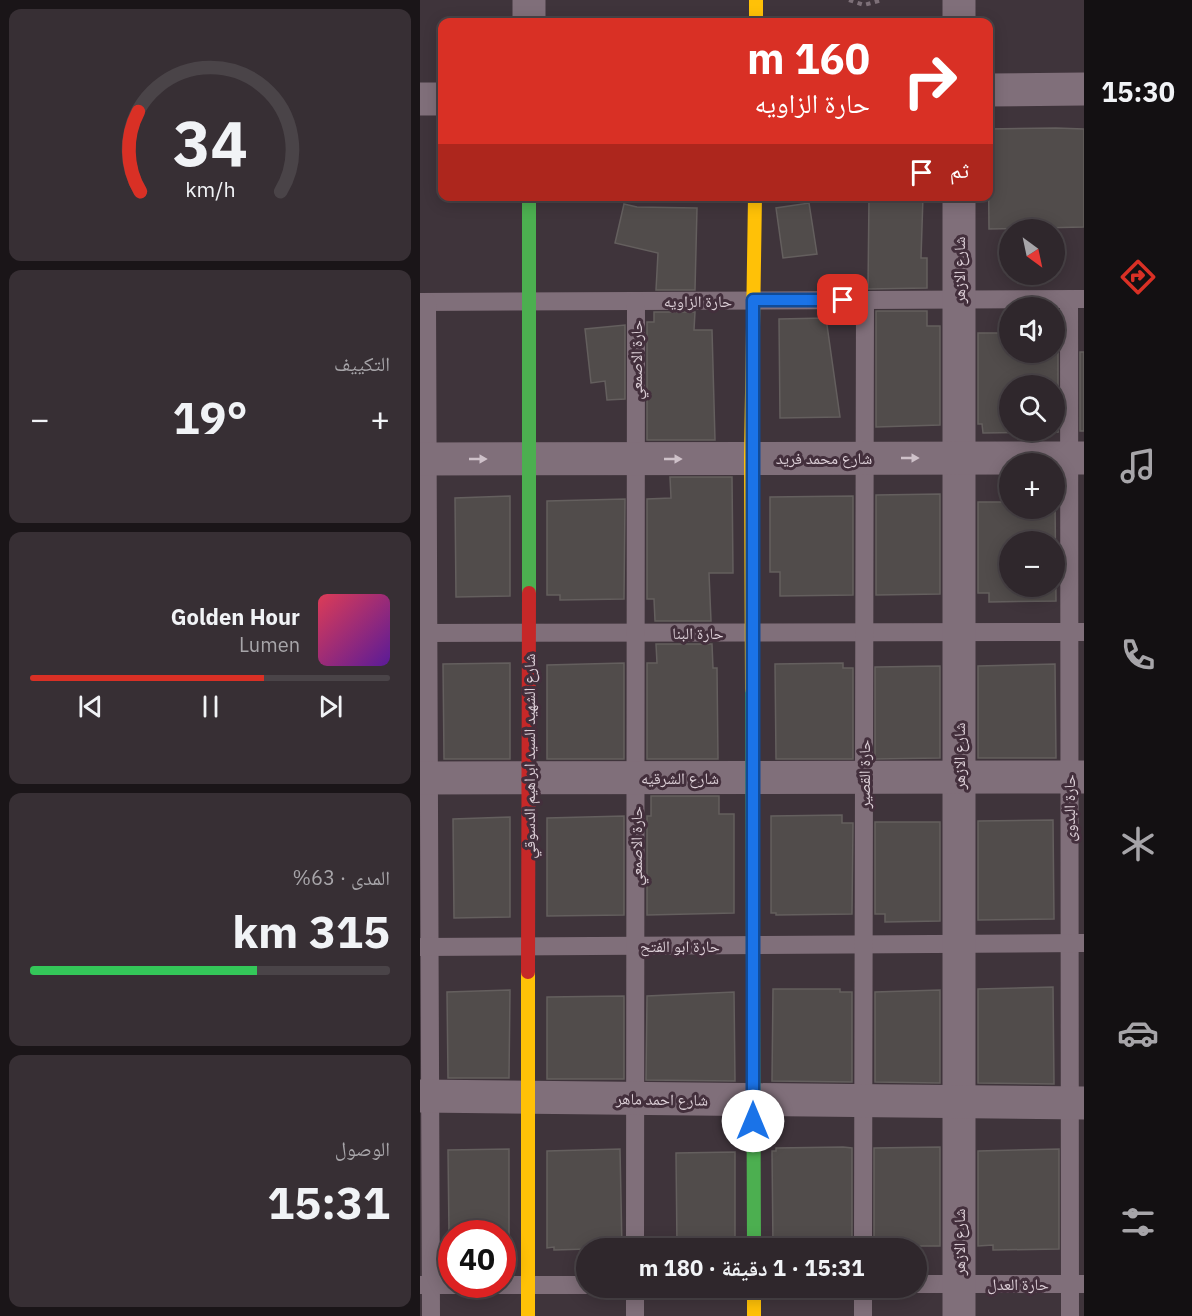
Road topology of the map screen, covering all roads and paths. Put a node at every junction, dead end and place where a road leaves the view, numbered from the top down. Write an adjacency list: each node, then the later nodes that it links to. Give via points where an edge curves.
1 (530, 0): 6 (street)
2 (756, 0): 7 (street)
3 (849, 0): 4 (path, via 864,5)
4 (882, 0)
5 (959, 0): 8 (street)
6 (530, 18)
7 (756, 18)
8 (959, 18)
9 (1084, 88): 10 (street)
10 (993, 90)
11 (420, 99): 12 (street)
12 (438, 99)
13 (529, 201): 22 (street, شارع الشهيد السيد ابراهيم الدسوقي)
14 (755, 201): 18 (street)
15 (959, 201): 16 (street, شارع الازهر)
16 (959, 299): 17 (lane, حارة الزاويه); 19 (lane, حارة الزاويه); 23 (street, شارع الازهر)
17 (1076, 299): 24 (lane, حارة البدوى)
18 (753, 300): 19 (lane, حارة الزاويه); 20 (lane, حارة الزاويه); 28 (street)
19 (865, 300): 29 (lane, حارة القصير)
20 (636, 301): 22 (lane, حارة الزاويه); 27 (lane, حارة الاصمعي)
21 (423, 302): 22 (lane, حارة الزاويه); 25 (lane)
22 (529, 302): 26 (street, شارع الشهيد السيد ابراهيم الدسوقي)
23 (959, 458): 24 (street, شارع محمد فريد); 29 (street, شارع محمد فريد, one-way to 23); 36 (street, شارع الازهر)
24 (1076, 458): 30 (lane, حارة البدوى)
25 (424, 459): 26 (street, شارع محمد فريد, one-way to 26); 31 (lane)
26 (529, 459): 27 (street, شارع محمد فريد); 32 (street, شارع الشهيد السيد ابراهيم الدسوقي)
27 (636, 459): 28 (street, شارع محمد فريد, one-way to 28); 33 (lane, حارة الاصمعي)
28 (751, 459): 29 (street, شارع محمد فريد); 34 (street)
29 (865, 459): 35 (lane, حارة القصير)
30 (1077, 632): 36 (lane, حارة البنا); 38 (lane, حارة البدوى)
31 (424, 633): 32 (lane, حارة البنا); 39 (lane)
32 (529, 633): 33 (lane, حارة البنا); 40 (street, شارع الشهيد السيد ابراهيم الدسوقي)
33 (636, 633): 34 (lane, حارة البنا); 41 (lane, حارة الاصمعي)
34 (752, 633): 35 (lane, حارة البنا); 42 (street)
35 (865, 633): 36 (lane, حارة البنا); 43 (lane, حارة القصير)
36 (959, 633): 37 (street, شارع الازهر)
37 (960, 777): 38 (street, شارع الشرقيه); 43 (street, شارع الشرقيه); 45 (street, شارع الازهر)
38 (1077, 777): 44 (lane, حارة البدوى)
39 (424, 778): 40 (street, شارع الشرقيه); 50 (lane)
40 (529, 778): 41 (street, شارع الشرقيه); 48 (street, شارع الشهيد السيد ابراهيم الدسوقي)
41 (636, 778): 42 (street, شارع الشرقيه); 49 (lane, حارة الاصمعي)
42 (752, 778): 43 (street, شارع الشرقيه); 46 (street)
43 (864, 778): 47 (lane, حارة القصير)
44 (1077, 943): 45 (lane, حارة ابو الفتح); 57 (lane, حارة البدوى)
45 (959, 944): 47 (lane, حارة ابو الفتح); 56 (street, شارع الازهر)
46 (753, 945): 47 (lane, حارة ابو الفتح); 49 (lane, حارة ابو الفتح); 54 (street)
47 (864, 945): 55 (lane, حارة القصير)
48 (529, 946): 49 (lane, حارة ابو الفتح); 50 (lane, حارة ابو الفتح); 52 (street, شارع الشهيد السيد ابراهيم الدسوقي)
49 (636, 946): 53 (lane, حارة الاصمعي)
50 (425, 947): 51 (lane)
51 (425, 1096): 52 (street, شارع احمد ماهر); 62 (lane)
52 (528, 1097): 53 (street, شارع احمد ماهر); 63 (street, شارع الشهيد السيد ابراهيم الدسوقي)
53 (636, 1099): 54 (street, شارع احمد ماهر); 58 (lane, حارة الاصمعي)
54 (753, 1100): 55 (street, شارع احمد ماهر); 59 (street)
55 (863, 1101): 56 (street, شارع احمد ماهر); 60 (lane, حارة القصير)
56 (959, 1102): 57 (street, شارع احمد ماهر); 69 (street, شارع الازهر)
57 (1077, 1103): 61 (lane, حارة البدوى)
58 (635, 1238)
59 (754, 1238)
60 (863, 1238)
61 (1077, 1284): 69 (lane, حارة العدل); 75 (lane, حارة البدوى)
62 (425, 1285): 63 (lane); 70 (lane)
63 (528, 1285): 64 (lane); 71 (street, شارع الشهيد السيد ابراهيم الدسوقي)
64 (576, 1285)
65 (927, 1288): 69 (lane, حارة العدل)
66 (635, 1298): 72 (lane)
67 (754, 1298): 73 (street)
68 (863, 1298): 74 (lane)
69 (959, 1300)
70 (431, 1316)
71 (528, 1316)
72 (635, 1316)
73 (754, 1316)
74 (863, 1316)
75 (1070, 1316)

